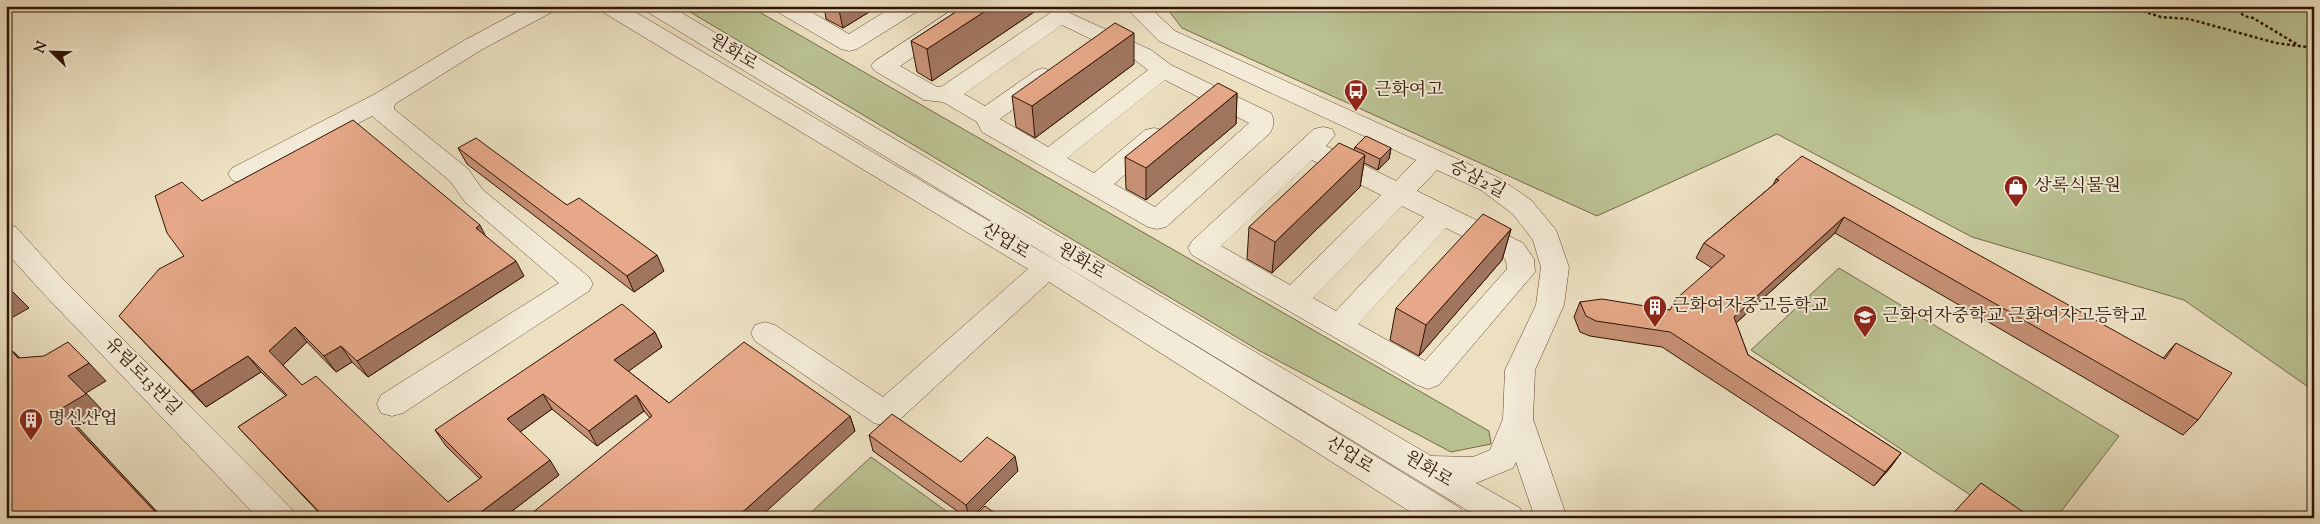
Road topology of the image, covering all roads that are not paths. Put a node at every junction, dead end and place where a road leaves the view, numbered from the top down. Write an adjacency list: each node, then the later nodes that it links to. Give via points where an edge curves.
1 (546, 6): 14 (street, via 473,45)
2 (609, 6): 23 (street, 산업로)
3 (654, 6): 29 (street, 원화로)
4 (910, 6): 6 (street, via 849,44)
5 (974, 6): 13 (street, via 883,66 933,95)
6 (792, 8)
7 (1063, 11): 9 (street); 13 (street)
8 (1140, 11): 9 (street); 16 (street, 승삼2길, via 1167,36)
9 (1091, 41): 11 (street, via 1143,55)
10 (1059, 64): 15 (street)
11 (1163, 70): 12 (street); 17 (street)
12 (1207, 92): 19 (street); 19 (street, via 1262,119 1262,127 1156,220)
13 (947, 94): 15 (street)
14 (384, 100): 18 (street); 27 (street, via 380,112 459,175 474,196 579,284)
15 (986, 117): 17 (street, via 992,126)
16 (1434, 158): 20 (street); 28 (street, 승삼2길, via 1490,184 1522,207 1546,237 1555,267 1550,306 1520,370)
17 (1049, 159): 19 (street)
18 (241, 174)
19 (1095, 186)
20 (1399, 193): 21 (street); 24 (street); 24 (street, via 1316,142 1202,248)
21 (1442, 215): 25 (street); 25 (street, via 1513,250 1520,259 1521,272 1428,377)
22 (6, 234): 30 (street, 유림로13번길)
23 (1047, 268): 26 (street, via 885,414); 31 (street, 산업로)
24 (1293, 300): 25 (street)
25 (1339, 326)
26 (765, 333)
27 (392, 404)
28 (1518, 419): 29 (street, via 1502,459 1474,470); 33 (street, 승삼2길)
29 (1426, 469): 32 (street, 원화로)
30 (280, 518)
31 (1448, 518)
32 (1508, 518)
33 (1551, 518)

